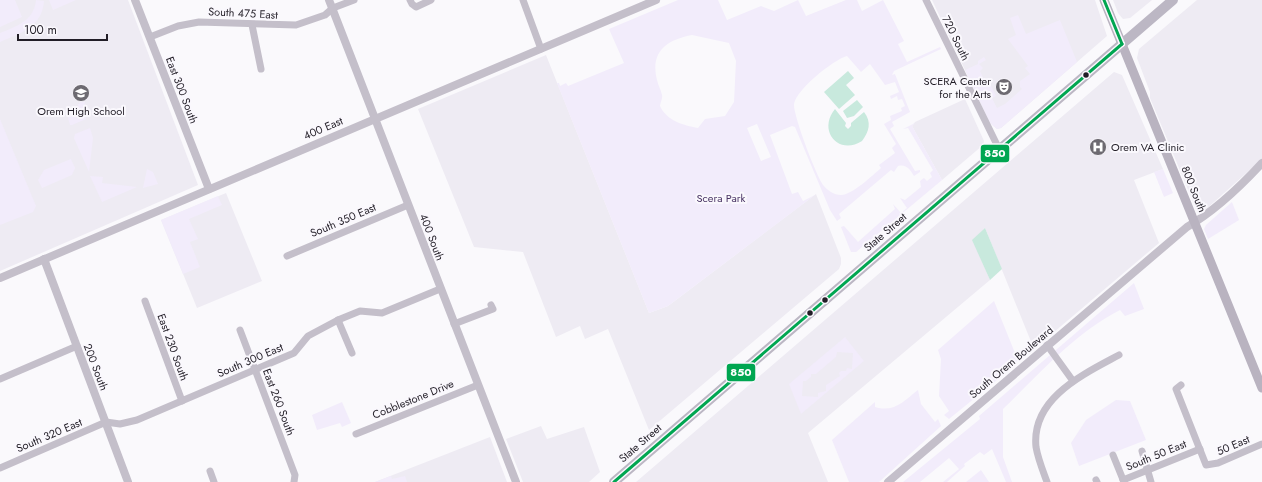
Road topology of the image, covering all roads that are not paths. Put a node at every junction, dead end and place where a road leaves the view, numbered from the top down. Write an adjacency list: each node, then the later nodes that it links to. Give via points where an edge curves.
1 (136, 0): 13 (street, East 300 South)
2 (329, 0): 11 (street, 400 South)
3 (354, 0): 11 (street, South 475 East)
4 (410, 0): 5 (street, via 415,6)
5 (432, 0)
6 (523, 0): 15 (street)
7 (656, 0): 15 (street, 400 East)
8 (926, 0): 18 (street, 720 South)
9 (1104, 0): 14 (main road, 800 South)
10 (1173, 0): 14 (main road, State Street)
11 (333, 8): 12 (street, South 475 East, via 325,15 296,25); 17 (street, 400 South)
12 (252, 25): 13 (street, South 475 East, via 199,22 178,26); 16 (street)
13 (150, 37): 20 (street, East 300 South)
14 (1122, 44): 18 (main road, State Street); 22 (main road, 800 South)
15 (541, 48): 17 (street, 400 East)
16 (260, 69)
17 (375, 119): 20 (street, 400 East); 21 (street, 400 South)
18 (999, 149): 57 (main road, State Street)
19 (1262, 163): 22 (street, South Orem Boulevard, via 1229,197)
20 (209, 189): 24 (street, 400 East)
21 (408, 205): 23 (street, South 350 East); 26 (street, 400 South)
22 (1195, 222): 32 (street, South Orem Boulevard); 41 (main road, 800 South)
23 (287, 256)
24 (44, 260): 25 (street, 400 East); 33 (street, 200 South)
25 (0, 278)
26 (440, 289): 29 (street, South 300 East, via 382,313 360,311); 30 (street, 400 South)
27 (144, 301): 42 (street, East 230 South)
28 (491, 305): 30 (street, via 493,309)
29 (338, 320): 34 (street); 36 (street, South 300 East, via 308,336 294,353)
30 (454, 324): 39 (street, 400 South)
31 (240, 330): 36 (street, East 260 South)
32 (1047, 345): 38 (street); 58 (street, South Orem Boulevard)
33 (77, 346): 37 (street); 43 (street, 200 South)
34 (352, 353)
35 (1119, 355): 38 (street)
36 (254, 370): 42 (street, South 300 East); 55 (street, East 260 South, via 295,475)
37 (0, 379)
38 (1073, 381): 59 (street, via 1048,405 1038,425 1036,447)
39 (478, 385): 44 (street, Cobblestone Drive); 56 (street, 400 South)
40 (1181, 385): 46 (street, via 1176,389)
41 (1261, 385)
42 (182, 401): 43 (street, South 300 East, via 129,423)
43 (106, 422): 49 (street, South 320 East); 53 (street, 200 South)
44 (356, 434)
45 (1262, 444): 46 (street, 50 East, via 1218,464 1206,465)
46 (1200, 449): 50 (street, South 50 East)
47 (1142, 451): 50 (street)
48 (1113, 455): 52 (street)
49 (0, 468)
50 (1149, 470): 52 (street, South 50 East); 60 (street)
51 (210, 471): 54 (street)
52 (1123, 481)
53 (128, 482)
54 (214, 482)
55 (294, 482)
56 (516, 482)
57 (614, 482)
58 (888, 482)
59 (1047, 482)
60 (1151, 482)

